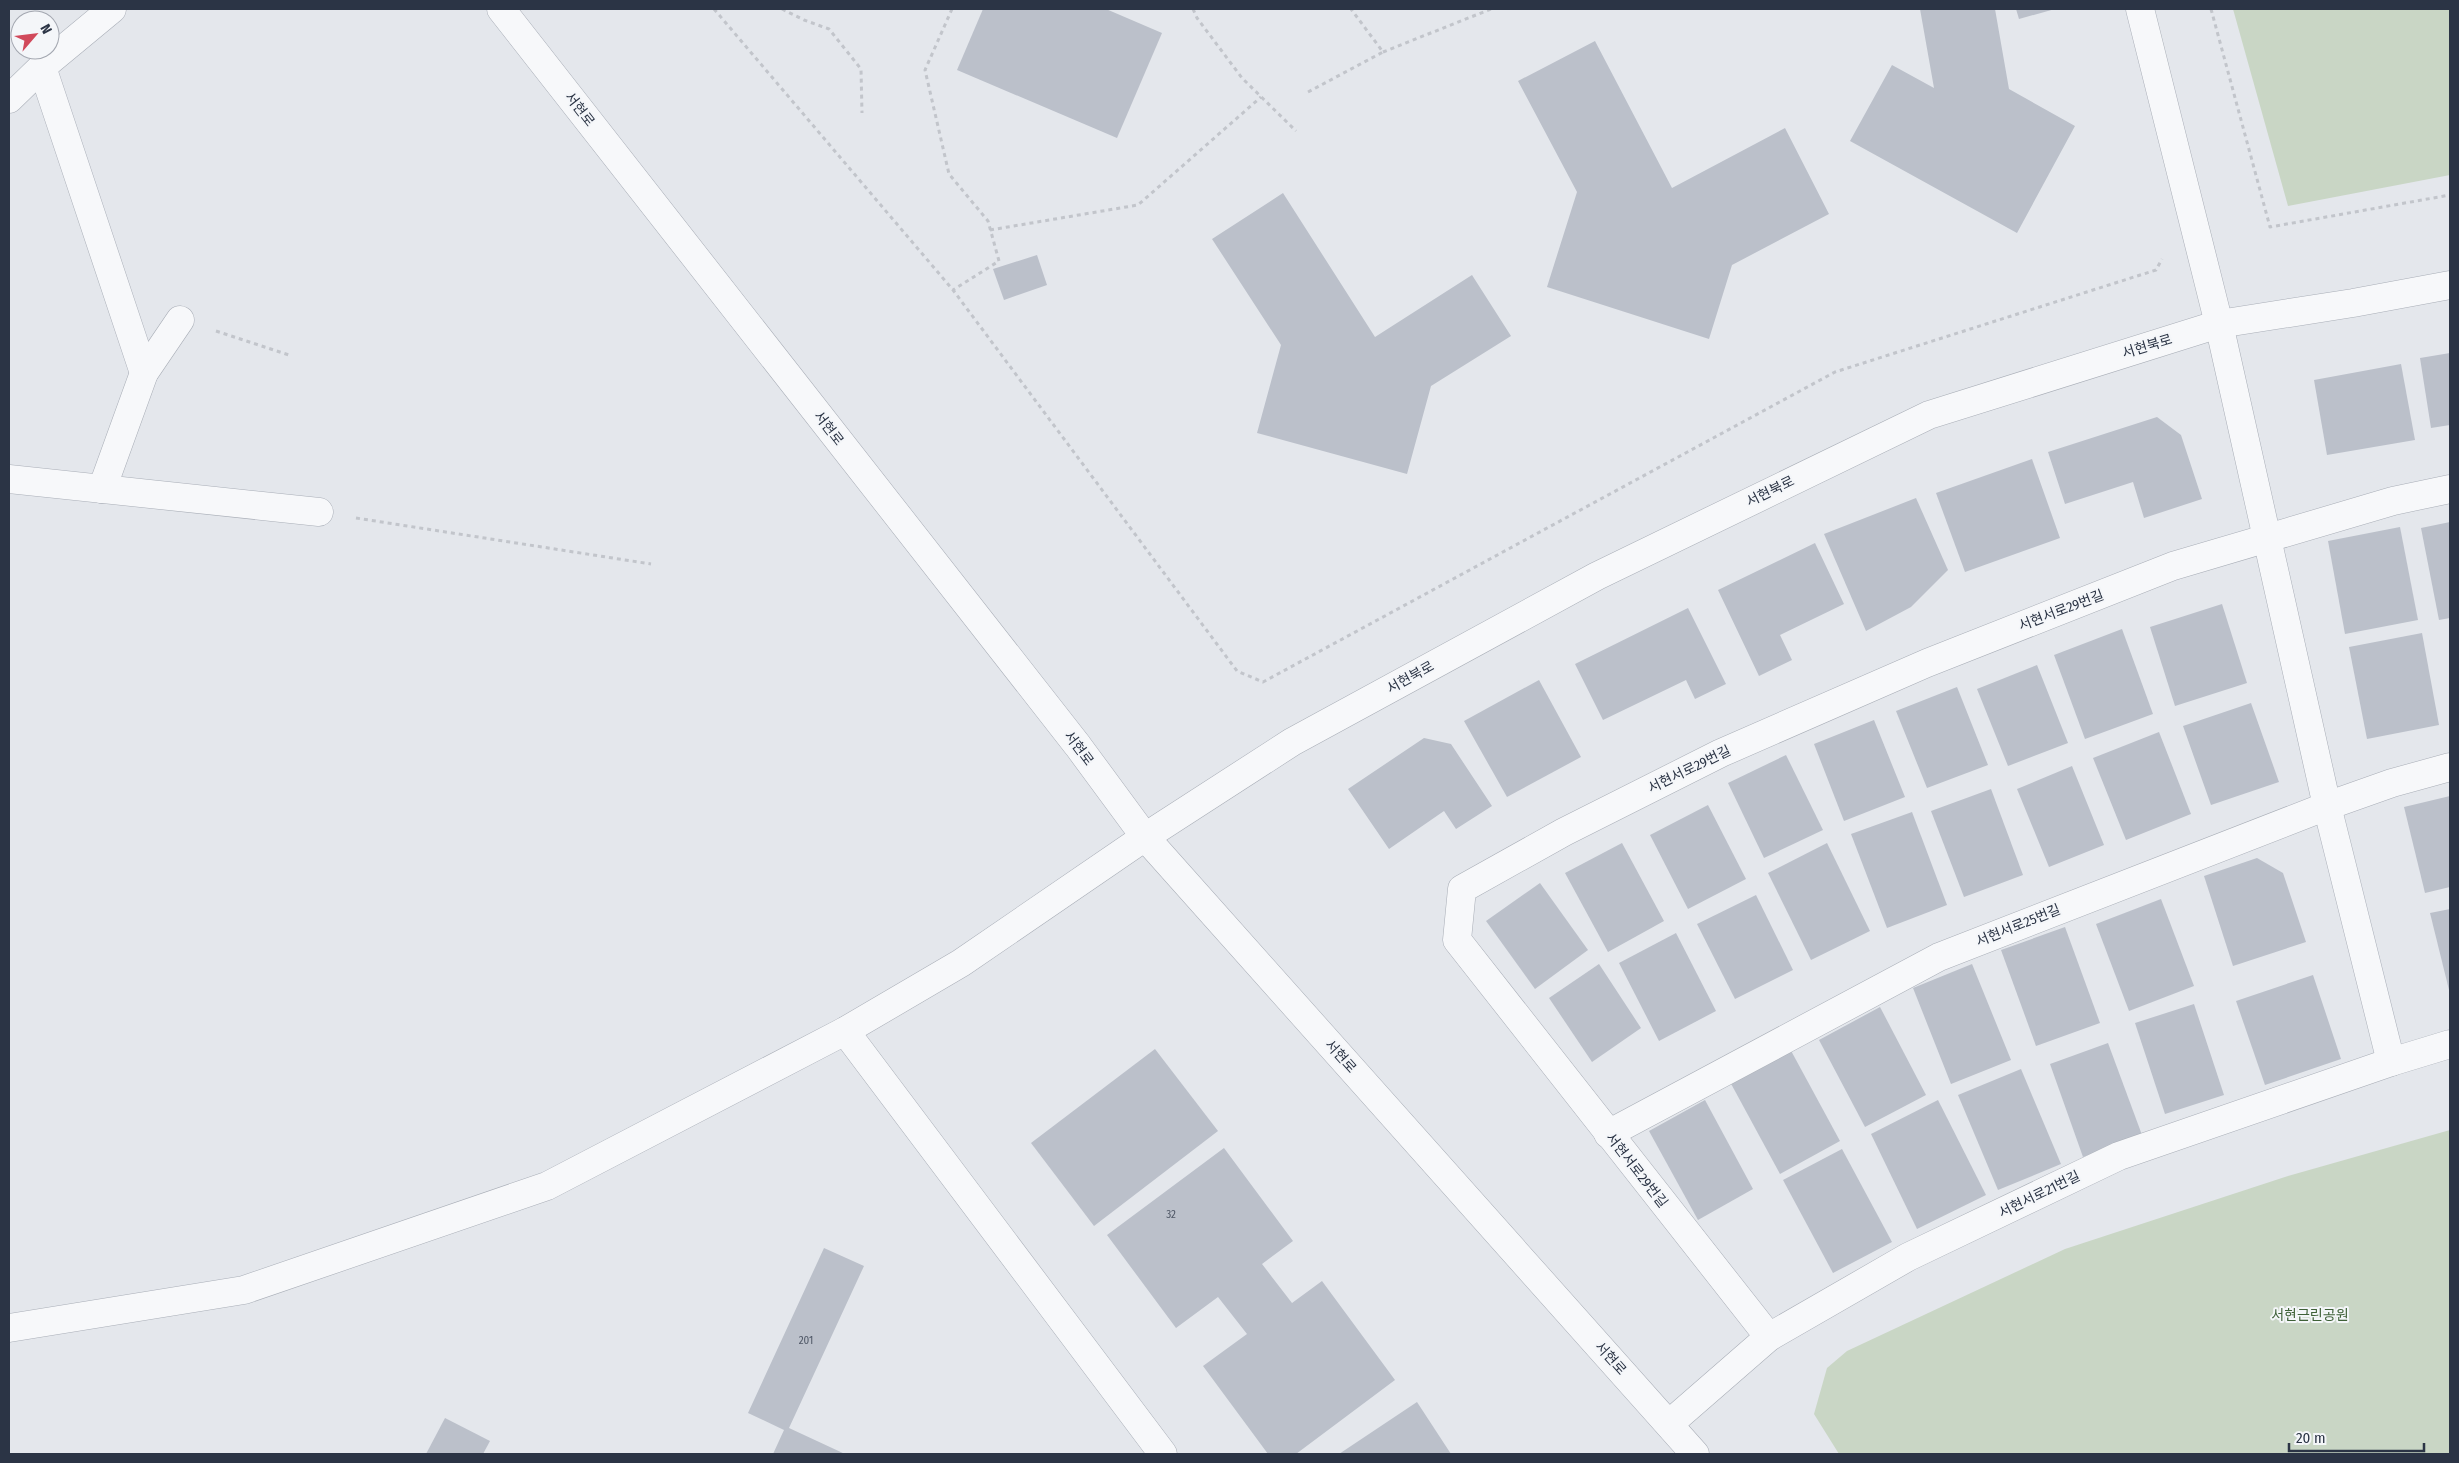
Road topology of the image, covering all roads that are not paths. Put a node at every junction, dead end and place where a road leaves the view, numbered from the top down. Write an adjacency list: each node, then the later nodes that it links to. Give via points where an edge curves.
1 (112, 9): 4 (street)
2 (501, 9): 17 (street, 서현로, via 1072,738)
3 (2140, 9): 8 (street)
4 (42, 67): 5 (street); 9 (street)
5 (9, 99)
6 (2450, 285): 8 (street, 서현북로)
7 (180, 320): 9 (street)
8 (2219, 324): 14 (street); 17 (street, 서현북로, via 1929,415 1791,480 1597,576 1300,737)
9 (144, 373): 11 (street)
10 (9, 479): 11 (street)
11 (102, 489): 13 (street)
12 (2450, 489): 14 (street, 서현서로29번길, via 2392,501)
13 (319, 512)
14 (2266, 539): 16 (street); 21 (street, 서현서로29번길, via 2173,566 1927,663 1721,753 1564,832 1462,889 1457,940)
15 (2450, 767): 16 (street, 서현서로25번길)
16 (2328, 806): 20 (street); 21 (street, 서현서로25번길, via 1939,957)
17 (1145, 837): 18 (street, 서현북로, via 961,963); 24 (street, 서현로)
18 (845, 1031): 22 (street, 서현북로, via 547,1186 244,1290); 25 (street)
19 (2450, 1044): 20 (street, 서현서로21번길)
20 (2391, 1062): 23 (street, 서현서로21번길, via 2119,1156 1908,1257)
21 (1608, 1134): 23 (street, 서현서로29번길)
22 (9, 1328)
23 (1769, 1337): 24 (street, 서현서로21번길)
24 (1669, 1424): 26 (street, 서현로)
25 (1163, 1454)
26 (1695, 1454)

